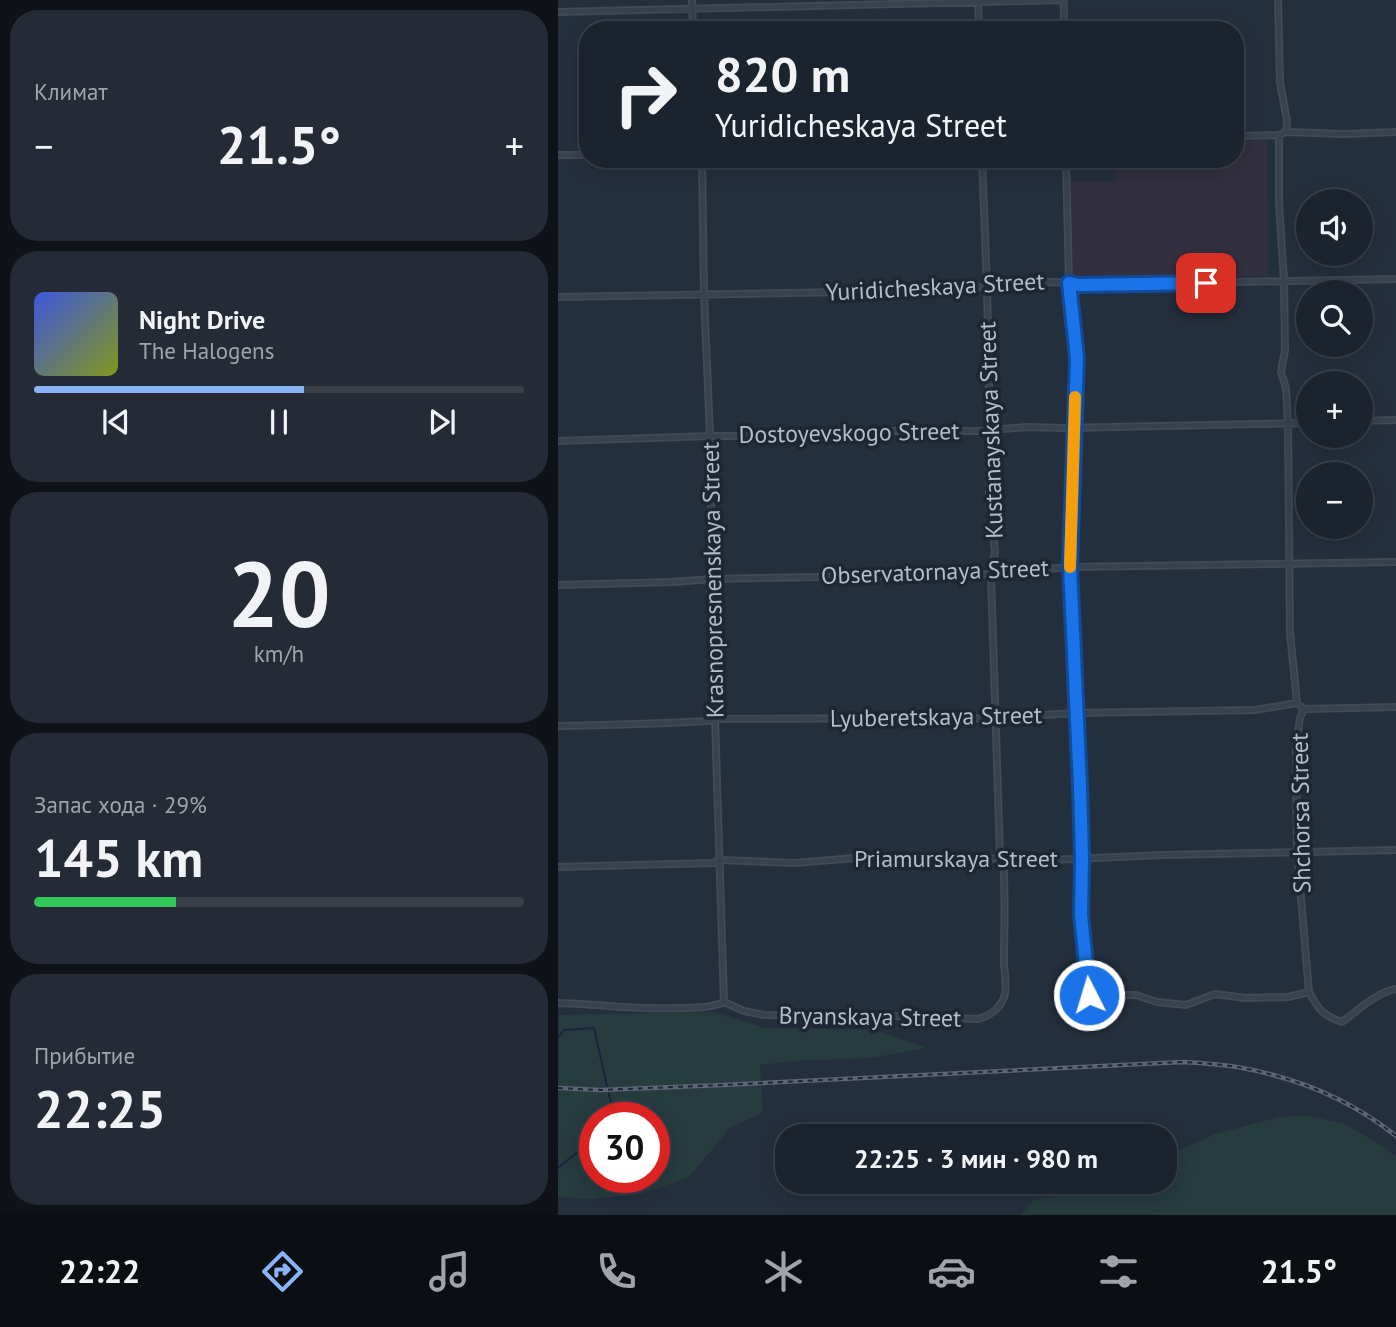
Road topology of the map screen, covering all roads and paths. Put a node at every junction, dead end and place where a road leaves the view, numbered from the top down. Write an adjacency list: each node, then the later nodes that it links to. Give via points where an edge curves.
1 (692, 0): 5 (street)
2 (1063, 0): 4 (street); 9 (street)
3 (1278, 0): 10 (street)
4 (978, 1): 5 (street); 8 (street)
5 (692, 8): 6 (street); 7 (street)
6 (558, 12)
7 (693, 21)
8 (979, 21)
9 (1063, 21)
10 (1286, 132): 11 (street); 12 (street)
11 (1396, 132)
12 (1279, 135): 13 (street); 20 (street, Shchorsa Street)
13 (1244, 136)
14 (558, 155): 15 (street)
15 (579, 155)
16 (702, 168): 23 (street, Krasnopresnenskaya Street)
17 (982, 168): 22 (street, Kustanayskaya Street)
18 (1066, 168): 21 (street)
19 (1396, 279): 20 (street, Yuridicheskaya Street)
20 (1284, 281): 21 (street, Yuridicheskaya Street); 27 (street, Shchorsa Street, via 1281,372)
21 (1069, 283): 22 (street, Yuridicheskaya Street); 29 (street, via 1077,358)
22 (987, 286): 23 (street, Yuridicheskaya Street); 30 (street, Kustanayskaya Street)
23 (704, 294): 24 (street, Yuridicheskaya Street); 31 (street, Krasnopresnenskaya Street)
24 (558, 297)
25 (1396, 420): 26 (street)
26 (1373, 421)
27 (1288, 424): 28 (street, Dostoyevskogo Street); 29 (street, Dostoyevskogo Street); 34 (street, Shchorsa Street)
28 (1296, 424)
29 (1074, 428): 30 (street, Dostoyevskogo Street); 35 (street)
30 (990, 429): 31 (street, Dostoyevskogo Street); 36 (street, Kustanayskaya Street)
31 (710, 436): 32 (street, Dostoyevskogo Street); 37 (street, Krasnopresnenskaya Street)
32 (558, 441)
33 (1396, 562): 34 (street, Observatornaya Street)
34 (1289, 563): 35 (street, Observatornaya Street); 39 (street, Shchorsa Street)
35 (1070, 566): 36 (street, Observatornaya Street); 42 (street)
36 (991, 574): 37 (street, Observatornaya Street); 43 (street, Kustanayskaya Street)
37 (712, 579): 38 (street, Observatornaya Street); 44 (street, Krasnopresnenskaya Street)
38 (558, 585)
39 (1297, 703): 41 (street, Shchorsa Street); 42 (street, Lyuberetskaya Street, via 1255,710)
40 (1396, 707): 41 (street)
41 (1304, 709): 47 (street, Shchorsa Street, via 1296,744)
42 (1076, 713): 43 (street, Lyuberetskaya Street); 48 (street)
43 (995, 718): 44 (street, Lyuberetskaya Street); 50 (street, Kustanayskaya Street)
44 (715, 719): 45 (street, Lyuberetskaya Street); 49 (street, Krasnopresnenskaya Street)
45 (558, 726)
46 (1396, 850): 47 (street, Priamurskaya Street)
47 (1297, 851): 48 (street, Priamurskaya Street); 54 (street, Shchorsa Street)
48 (1082, 858): 50 (street, Priamurskaya Street); 54 (street, via 1081,915 1089,995 1136,995 1186,1005 1215,994 1245,998)
49 (721, 860): 50 (street, Priamurskaya Street); 51 (street, Priamurskaya Street); 55 (street, Krasnopresnenskaya Street)
50 (1001, 860): 53 (street, Kustanayskaya Street)
51 (558, 867)
52 (1396, 989): 54 (street, via 1342,1022 1319,1010)
53 (1005, 992): 55 (street, Bryanskaya Street, via 991,1014 978,1019 764,1015)
54 (1309, 992)
55 (724, 1002): 56 (street, via 657,1009)
56 (558, 1003)

